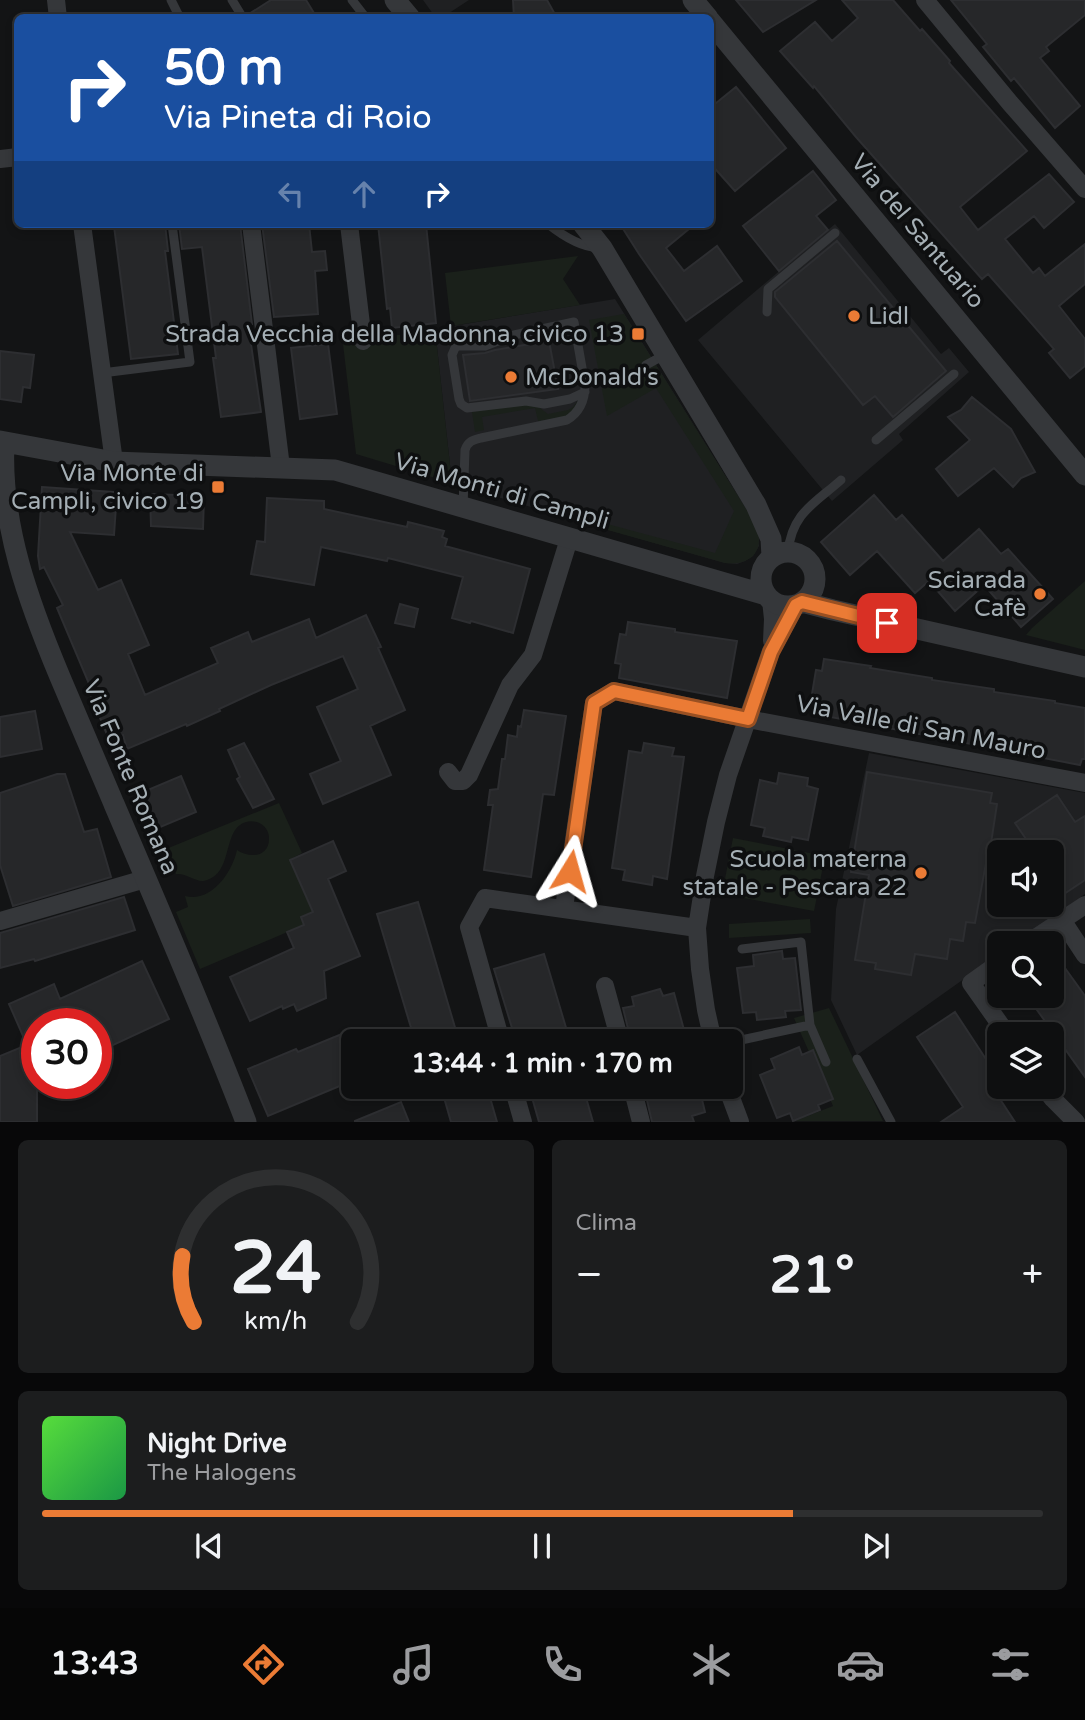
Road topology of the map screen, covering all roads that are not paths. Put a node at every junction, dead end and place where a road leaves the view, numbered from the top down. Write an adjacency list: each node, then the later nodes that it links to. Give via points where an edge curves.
1 (352, 0): 5 (lane)
2 (395, 0): 6 (street)
3 (693, 0): 7 (street, Via del Santuario)
4 (925, 0): 9 (street)
5 (363, 14)
6 (407, 14)
7 (705, 14)
8 (714, 25): 29 (street, Via del Santuario)
9 (1085, 189)
10 (83, 228): 22 (street)
11 (173, 228): 22 (lane, via 190,362)
12 (251, 228): 28 (street)
13 (349, 228): 19 (street)
14 (554, 228): 17 (lane, via 575,242)
15 (586, 228): 17 (street)
16 (835, 233): 18 (lane, via 768,289)
17 (601, 248): 20 (street)
18 (766, 312)
19 (363, 341)
20 (667, 358): 21 (lane); 33 (street, via 762,515 771,539)
21 (646, 365)
22 (102, 373): 27 (street)
23 (954, 374): 25 (lane)
24 (585, 392): 24 (lane, via 574,322 485,346 453,349 459,399 467,408 526,401 544,404); 31 (lane, via 578,411 568,420 468,443)
25 (876, 440)
26 (2, 442): 27 (street, Via Monti di Campli); 40 (street, Via Fonte Romana, via 4,487 25,588)
27 (114, 462): 28 (street, Via Monti di Campli)
28 (281, 467): 31 (street, Via Monti di Campli, via 335,470)
29 (1085, 475)
30 (841, 480): 33 (lane, via 800,516)
31 (463, 507): 32 (street, Via Monti di Campli)
32 (569, 539): 33 (street, Via Monti di Campli, via 706,576 744,580); 38 (street, via 533,656 510,685 469,775 455,781)
33 (772, 576): 34 (street, via 783,605); 34 (street, via 797,553 810,564 813,589); 35 (street)
34 (799, 603): 35 (street); 36 (street)
35 (771, 652): 37 (street)
36 (1085, 667)
37 (748, 719): 39 (street, Via Valle di San Mauro); 42 (street, Via Valle di San Mauro, via 614,691 594,703); 45 (street, via 716,822)
38 (448, 772)
39 (1085, 783)
40 (145, 879): 44 (street); 63 (street, Via Fonte Romana)
41 (1085, 905): 43 (street)
42 (564, 908): 45 (street); 53 (street, via 485,898 469,927)
43 (1062, 920): 46 (street); 48 (street)
44 (0, 921)
45 (697, 928): 55 (street)
46 (1046, 931)
47 (743, 949): 52 (lane, via 801,942)
48 (1085, 955)
49 (987, 972): 51 (street, via 971,983)
50 (605, 986): 54 (street)
51 (987, 1006)
52 (810, 1025): 56 (lane); 58 (lane)
53 (497, 1029)
54 (617, 1029)
55 (710, 1029)
56 (743, 1040)
57 (857, 1059): 67 (lane)
58 (826, 1062)
59 (516, 1099): 64 (street)
60 (635, 1099): 65 (street)
61 (731, 1099): 66 (street)
62 (1053, 1099): 68 (street)
63 (246, 1122)
64 (523, 1122)
65 (641, 1122)
66 (740, 1122)
67 (891, 1122)
68 (1076, 1122)

